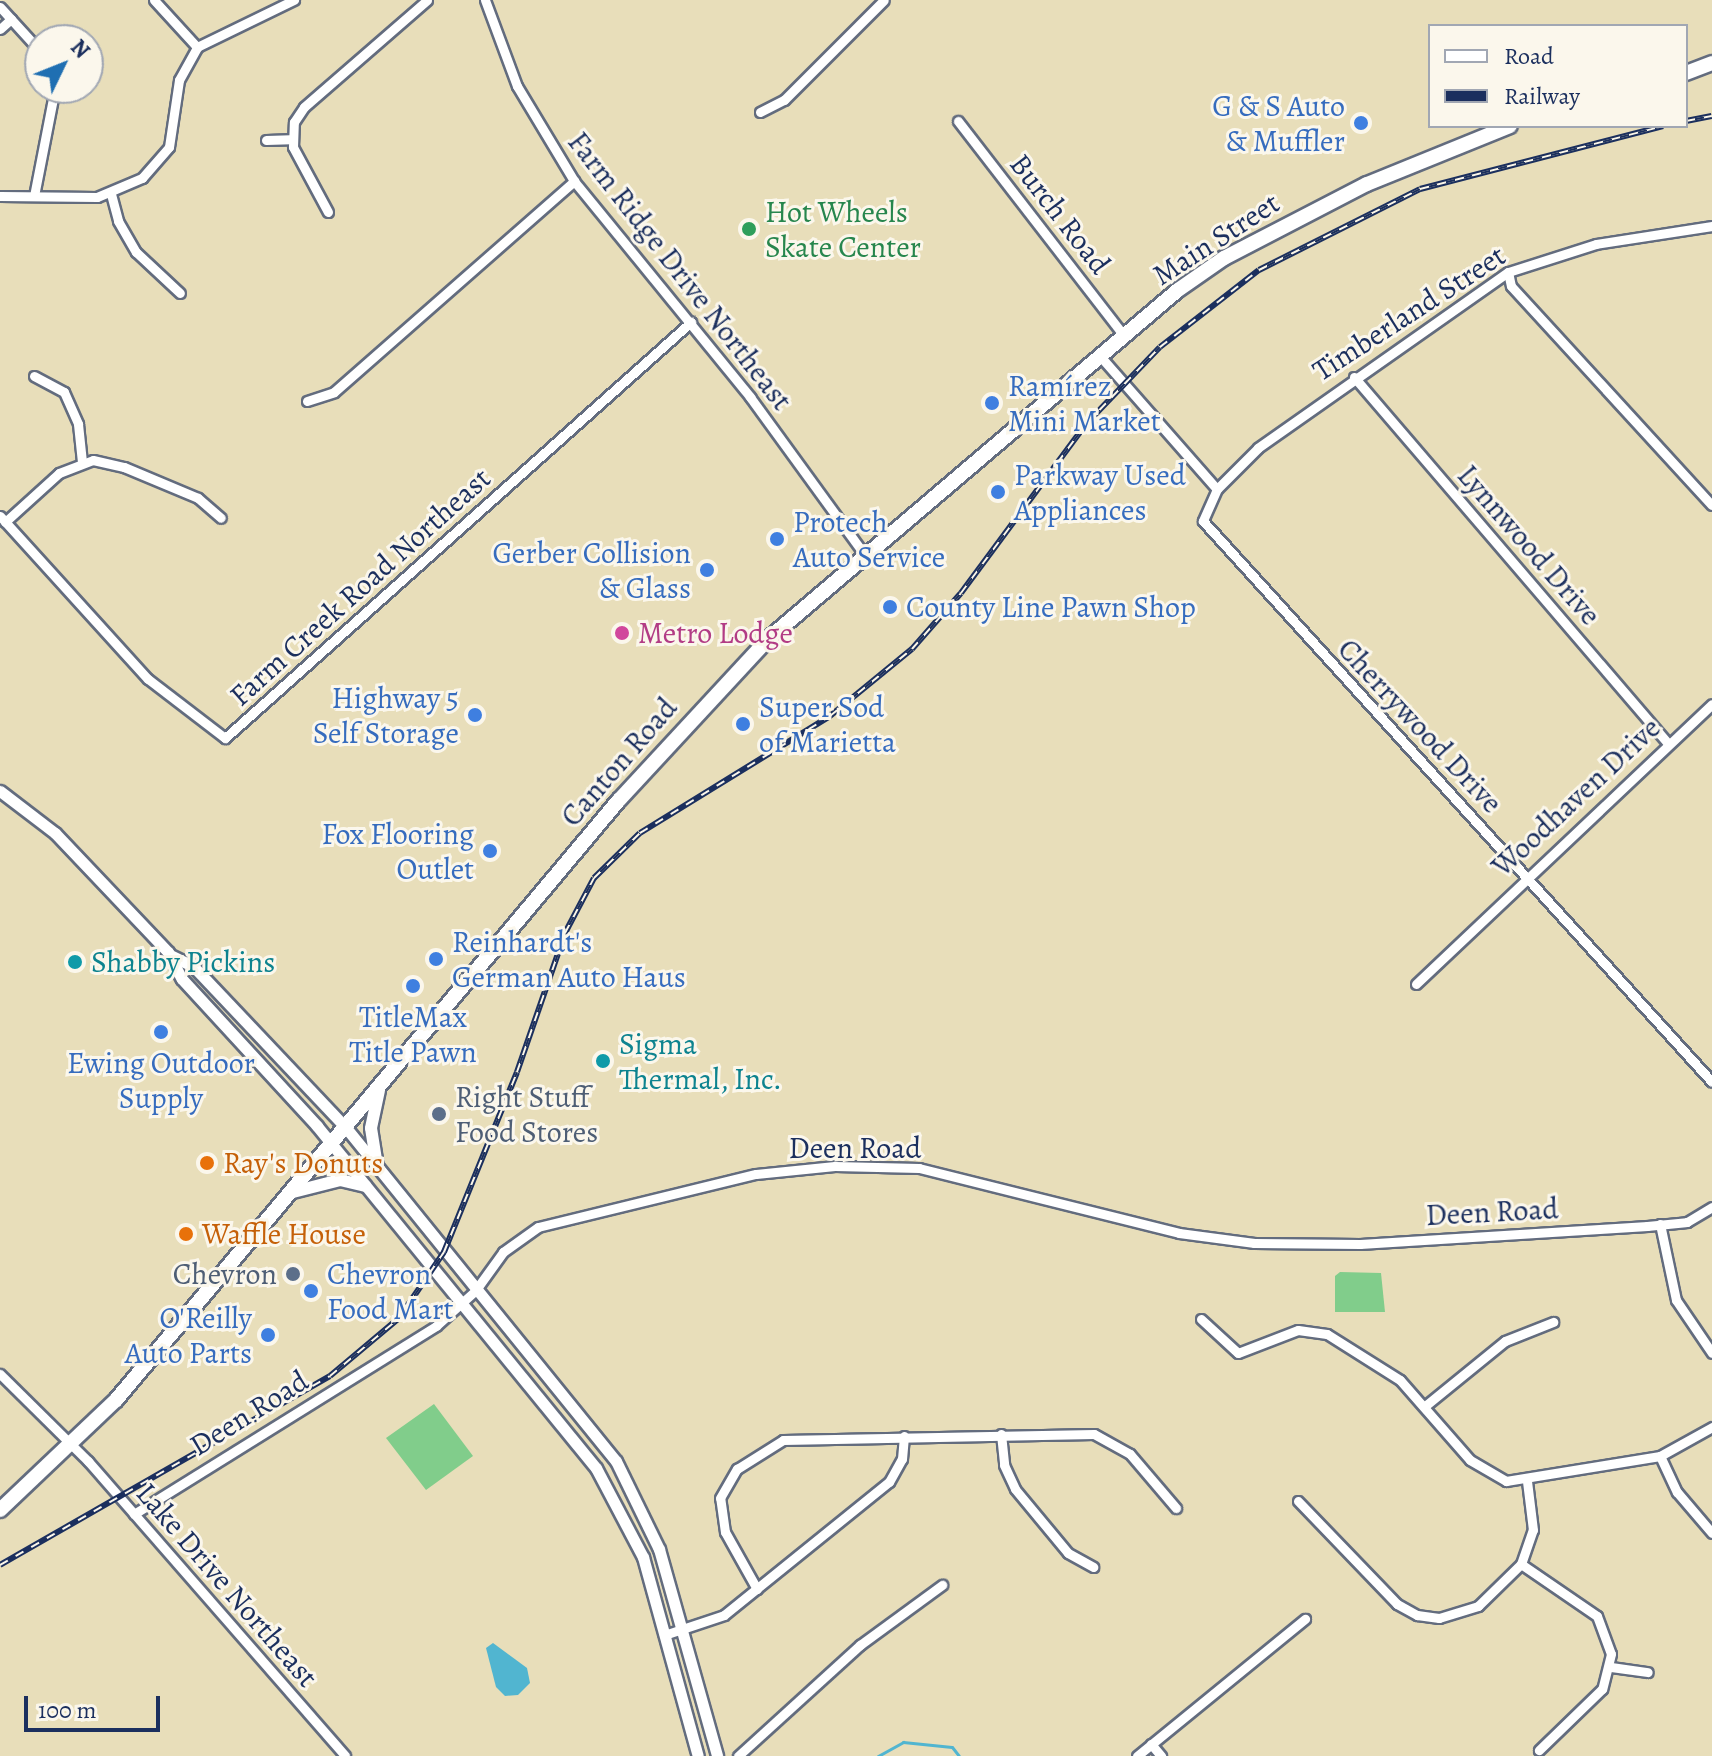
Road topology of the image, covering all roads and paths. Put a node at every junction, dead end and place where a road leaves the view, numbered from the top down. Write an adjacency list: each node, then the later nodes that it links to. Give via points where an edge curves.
1 (154, 0): 10 (street)
2 (294, 0): 10 (street)
3 (427, 0): 17 (street, via 304,107)
4 (485, 0): 19 (street, Farm Ridge Drive Northeast, via 517,86)
5 (884, 0): 14 (street, via 784,100)
6 (0, 7): 7 (street)
7 (11, 19): 8 (street); 9 (street)
8 (0, 29)
9 (24, 33)
10 (197, 47): 20 (street, via 179,80 166,153 142,178)
11 (1712, 63): 12 (main road)
12 (1688, 72)
13 (52, 104): 22 (street)
14 (760, 112)
15 (958, 121): 28 (street, Burch Road)
16 (1505, 128): 28 (main road, Main Street, via 1423,159 1258,237 1178,290)
17 (290, 139): 18 (street); 23 (street)
18 (266, 140)
19 (574, 181): 27 (street, Farm Ridge Drive Northeast); 32 (street, via 334,392)
20 (111, 194): 22 (street, via 80,199); 26 (street, via 118,221 136,252)
21 (0, 196): 22 (street)
22 (34, 196)
23 (328, 212)
24 (1712, 226): 25 (street, Timberland Street, via 1596,244)
25 (1508, 272): 31 (street, Timberland Street); 36 (street, via 1511,286)
26 (180, 293)
27 (691, 322): 38 (street, Farm Creek Road Northeast, via 225,738 148,679); 40 (street, Farm Ridge Drive Northeast)
28 (1124, 336): 29 (main road, Main Street)
29 (1100, 356): 33 (main road, Main Street); 35 (street)
30 (34, 376): 34 (street, via 58,385 70,402)
31 (1354, 377): 35 (street, Timberland Street, via 1258,448); 42 (street, Lynnwood Drive)
32 (307, 401)
33 (986, 453): 40 (main road, Canton Road)
34 (82, 461): 37 (street, via 112,463 136,472 198,498); 38 (street)
35 (1217, 489): 39 (street, Timberland Street, via 1203,521)
36 (1712, 505)
37 (221, 518)
38 (2, 519)
39 (1214, 538): 44 (street, Cherrywood Drive)
40 (865, 555): 48 (main road, Canton Road, via 719,687)
41 (1712, 704): 42 (street, Woodhaven Drive)
42 (1668, 743): 44 (street, Woodhaven Drive)
43 (0, 791): 45 (street, via 55,833)
44 (1526, 877): 46 (street, Woodhaven Drive); 47 (street, Cherrywood Drive)
45 (170, 955): 49 (street, via 193,966); 50 (street, via 182,979)
46 (1416, 984)
47 (1712, 1082)
48 (379, 1091): 49 (main road, Canton Road); 51 (main road, via 371,1128)
49 (347, 1129): 50 (main road, Canton Road); 51 (street)
50 (333, 1146): 52 (street); 53 (main road, Canton Road)
51 (377, 1166): 56 (street)
52 (365, 1186): 53 (main road, via 340,1180); 57 (street)
53 (293, 1192): 66 (main road, Canton Road)
54 (1712, 1207): 55 (street, Deen Road, via 1687,1222)
55 (1660, 1224): 56 (street, Deen Road, via 1360,1244 1254,1243 1179,1233 919,1168 835,1166 756,1174 564,1219 525,1234); 60 (street, via 1676,1300)
56 (475, 1291): 57 (street, Deen Road); 79 (street, via 624,1472 659,1549)
57 (459, 1305): 72 (street, Deen Road, via 436,1326); 80 (street, via 606,1483 643,1557)
58 (1201, 1319): 62 (street, via 1238,1353 1298,1330 1327,1334 1386,1370)
59 (1553, 1322): 62 (street, via 1505,1341)
60 (1712, 1353)
61 (0, 1374): 66 (street, Lake Drive Northeast)
62 (1425, 1406): 68 (street, via 1479,1469 1506,1481)
63 (1712, 1427): 67 (street)
64 (1001, 1434): 65 (street); 70 (street, via 1081,1433 1106,1438 1130,1454); 75 (street, via 1004,1465 1015,1489 1068,1553)
65 (904, 1436): 77 (street, via 902,1459 889,1482); 77 (street, via 783,1440 737,1469 723,1488 721,1519)
66 (73, 1445): 71 (main road, Canton Road); 72 (street, Lake Drive Northeast)
67 (1660, 1456): 68 (street); 73 (street, via 1677,1492)
68 (1527, 1481): 74 (street, via 1533,1530)
69 (1298, 1501): 74 (street, via 1397,1604 1417,1615 1439,1618 1471,1611)
70 (1176, 1508)
71 (0, 1510)
72 (134, 1514): 85 (street, Lake Drive Northeast)
73 (1712, 1533)
74 (1521, 1564): 81 (street, via 1597,1616 1608,1634)
75 (1093, 1567)
76 (942, 1585): 88 (street, via 860,1645)
77 (757, 1589): 79 (street, via 724,1615)
78 (1305, 1619): 83 (street)
79 (681, 1631): 80 (street); 87 (street)
80 (664, 1635): 86 (street)
81 (1611, 1667): 82 (street); 84 (street, via 1602,1689)
82 (1648, 1672)
83 (1151, 1744): 89 (street); 90 (street)
84 (1539, 1750)
85 (345, 1756)
86 (698, 1756)
87 (717, 1756)
88 (738, 1756)
89 (1137, 1756)
90 (1161, 1756)

